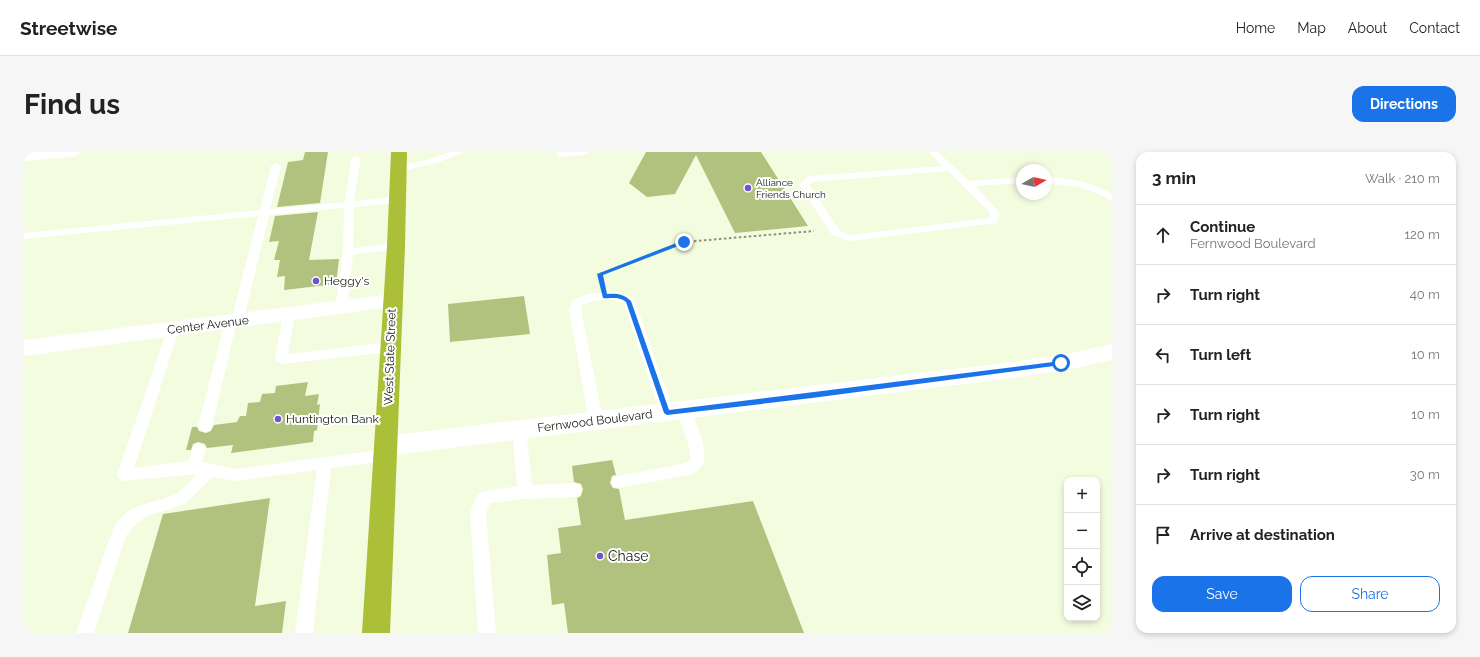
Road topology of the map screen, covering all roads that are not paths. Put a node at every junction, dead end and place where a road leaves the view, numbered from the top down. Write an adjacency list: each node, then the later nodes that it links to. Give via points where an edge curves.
1 (72, 152): 6 (street)
2 (458, 152): 8 (lane, via 433,161)
3 (560, 152): 4 (lane)
4 (585, 152)
5 (933, 152): 10 (lane)
6 (24, 156)
7 (356, 159): 16 (lane)
8 (398, 161): 15 (highway, West State Street)
9 (276, 166): 17 (lane)
10 (948, 168): 13 (lane); 13 (lane, via 810,179 804,185 836,233 850,238 993,220 995,212)
11 (1016, 180): 13 (lane)
12 (1052, 180): 14 (lane, via 1083,185)
13 (967, 184)
14 (1112, 198)
15 (396, 200): 16 (lane); 19 (highway, West State Street)
16 (349, 205): 17 (lane); 20 (lane)
17 (264, 213): 18 (lane); 24 (lane)
18 (24, 236)
19 (396, 246): 20 (lane); 21 (highway, West State Street)
20 (348, 252): 22 (lane)
21 (392, 301): 22 (street, Center Avenue); 26 (highway, West State Street)
22 (341, 308): 23 (street, Center Avenue)
23 (289, 315): 24 (street, Center Avenue); 26 (lane, via 281,359)
24 (234, 322): 25 (street, Center Avenue); 31 (lane)
25 (173, 330): 27 (street, Center Avenue); 36 (lane, via 124,475)
26 (390, 347): 34 (highway, West State Street)
27 (24, 348)
28 (1112, 352): 29 (street, Fernwood Boulevard, via 1013,370)
29 (676, 412): 30 (street, Fernwood Boulevard); 30 (lane, via 629,301 622,296 605,296 583,299 577,303 575,310); 38 (lane, via 699,459 690,469)
30 (596, 421): 32 (street, Fernwood Boulevard)
31 (205, 426)
32 (519, 430): 34 (street, Fernwood Boulevard); 40 (lane)
33 (199, 449): 36 (lane)
34 (386, 450): 35 (lane); 43 (highway, West State Street)
35 (325, 463): 37 (lane, via 236,475); 42 (lane)
36 (194, 467): 37 (lane)
37 (211, 470): 41 (lane, via 182,498 141,510 128,520 120,532)
38 (618, 482)
39 (575, 490): 40 (lane)
40 (525, 492): 44 (lane, via 486,497 481,502 478,513)
41 (85, 633)
42 (304, 633)
43 (376, 633)
44 (487, 633)

